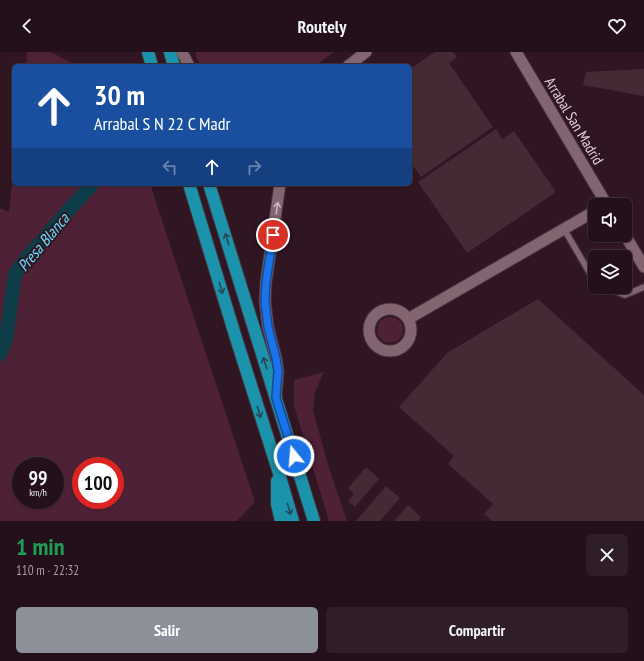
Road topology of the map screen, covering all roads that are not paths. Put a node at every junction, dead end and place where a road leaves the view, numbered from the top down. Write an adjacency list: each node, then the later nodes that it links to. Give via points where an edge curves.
1 (148, 52): 6 (highway)
2 (170, 52): 7 (highway)
3 (182, 52): 8 (street)
4 (366, 52): 9 (street)
5 (516, 52): 13 (street, Arrabal San Madrid)
6 (151, 64)
7 (173, 64)
8 (188, 64)
9 (351, 64)
10 (190, 186): 23 (highway, one-way to 23)
11 (210, 186): 22 (highway, one-way to 11)
12 (280, 186): 22 (street, one-way to 12, via 278,371 265,302)
13 (602, 198)
14 (588, 215): 15 (street)
15 (564, 229): 18 (lane); 21 (street)
16 (629, 242): 17 (street)
17 (644, 267)
18 (588, 270)
19 (644, 287): 20 (lane)
20 (632, 292)
21 (408, 319)
22 (276, 398): 26 (highway)
23 (278, 470): 24 (highway, via 277,504); 25 (highway, one-way to 25)
24 (281, 521)
25 (293, 521)
26 (314, 521)

